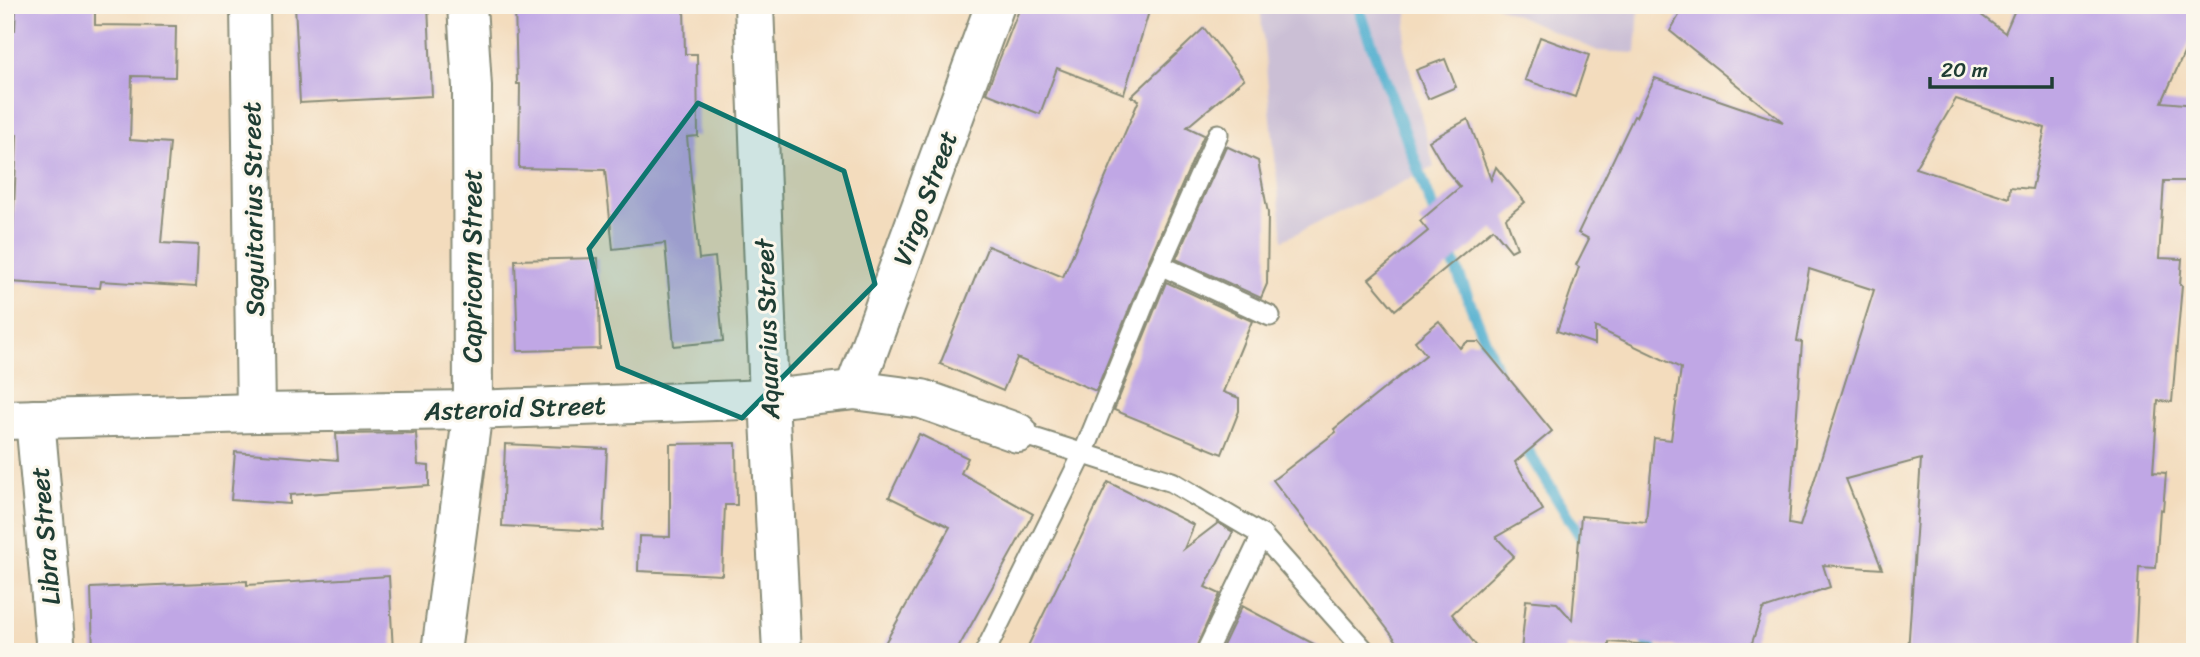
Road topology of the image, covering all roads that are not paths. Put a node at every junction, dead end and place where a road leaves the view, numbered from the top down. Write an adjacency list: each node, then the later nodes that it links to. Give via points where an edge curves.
1 (250, 5): 11 (street, Saguitarius Street)
2 (467, 5): 10 (street, Capricorn Street, via 472,87)
3 (754, 5): 9 (street, Aquarius Street)
4 (995, 5): 8 (street, Virgo Street)
5 (1218, 134): 6 (lane)
6 (1160, 265): 7 (lane); 14 (lane)
7 (1270, 316)
8 (853, 390): 9 (street, Asteroid Street); 13 (street, Asteroid Street, via 922,398)
9 (769, 399): 10 (street, Asteroid Street); 18 (street, Aquarius Street)
10 (472, 410): 11 (street, Asteroid Street); 17 (street, Capricorn Street)
11 (256, 413): 12 (street, Asteroid Street)
12 (20, 420): 16 (street, Libra Street)
13 (1018, 433): 14 (lane)
14 (1083, 454): 15 (lane, via 1172,482); 19 (lane)
15 (1262, 535): 20 (lane); 21 (lane)
16 (56, 652)
17 (441, 652)
18 (782, 652)
19 (985, 652)
20 (1206, 652)
21 (1366, 652)

